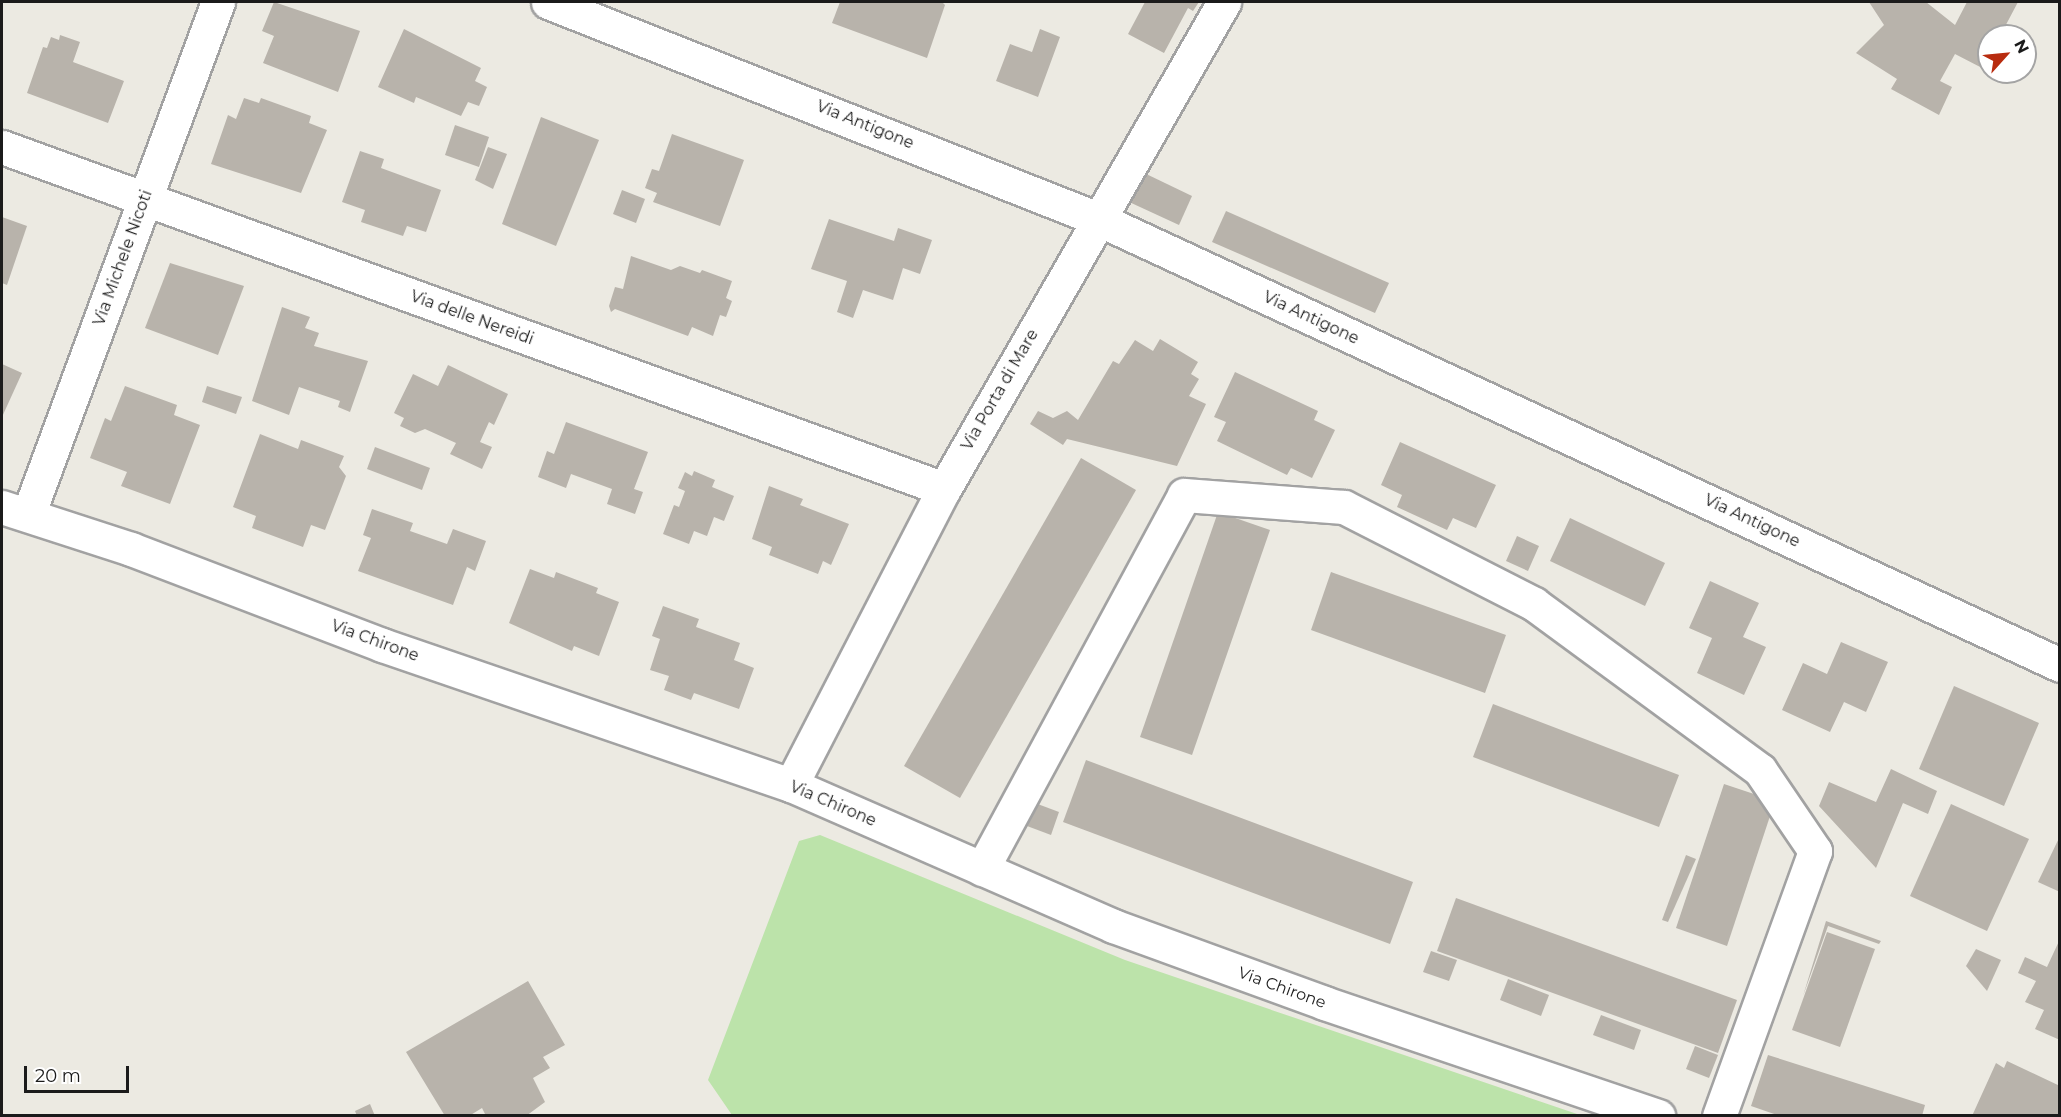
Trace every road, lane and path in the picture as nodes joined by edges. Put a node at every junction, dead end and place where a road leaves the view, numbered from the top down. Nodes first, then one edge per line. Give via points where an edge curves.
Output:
1 (218, 2) edge
2 (549, 2) edge
3 (1224, 2) edge
4 (2, 147) edge
5 (145, 200) junction
6 (1098, 219) junction
7 (944, 489) junction
8 (15, 511) edge
9 (2060, 665) edge
10 (791, 785) junction
11 (982, 868) junction
12 (1658, 1116) edge
13 (1719, 1116) edge

1 - 5 street, Via Michele Nicoti
2 - 6 street, Via Antigone
3 - 6 street, Via Porta di Mare
4 - 5 street, Via delle Nereidi
5 - 7 street, Via delle Nereidi
5 - 8 street, Via Michele Nicoti
6 - 7 street, Via Porta di Mare
6 - 9 street, Via Antigone
7 - 10 street, Via Porta di Mare
8 - 10 street, Via Chirone via 131,549 393,649
10 - 11 street, Via Chirone
11 - 12 street, Via Chirone via 1113,926 1324,1003
11 - 13 street via 1184,495 1344,507 1534,604 1760,770 1815,851

